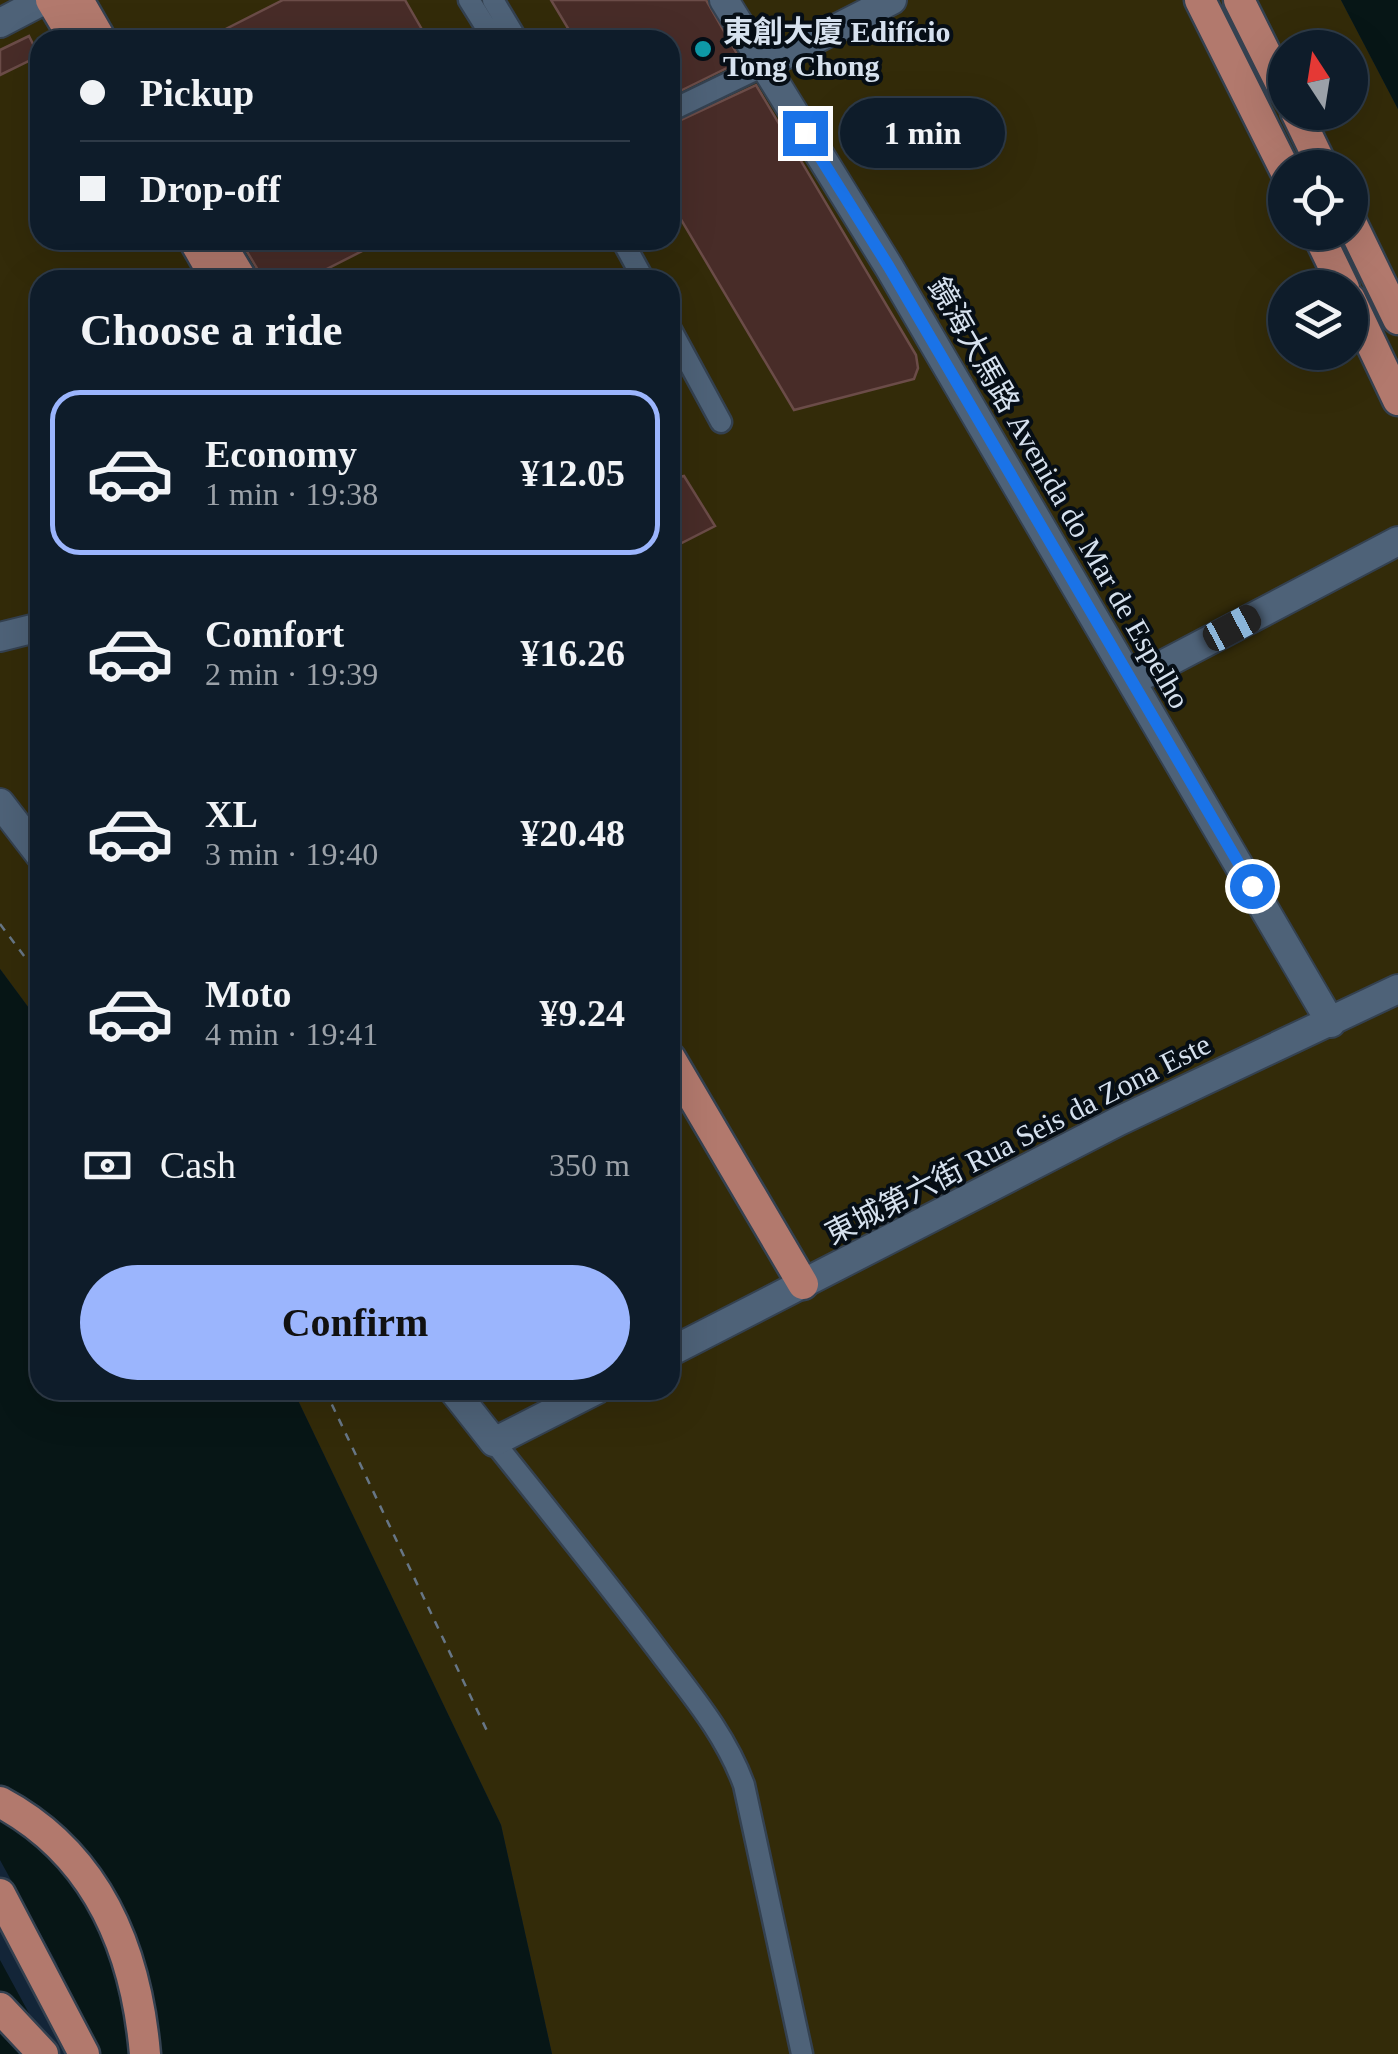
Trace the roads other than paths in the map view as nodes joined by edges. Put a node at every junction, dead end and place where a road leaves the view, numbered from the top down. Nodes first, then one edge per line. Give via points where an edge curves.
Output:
1 (48, 0) edge
2 (78, 0) edge
3 (469, 0) edge
4 (492, 0) edge
5 (724, 0) edge
6 (892, 0) edge
7 (1200, 0) edge
8 (1239, 0) edge
9 (0, 22) edge
10 (68, 30) edge
11 (96, 30) edge
12 (488, 30) edge
13 (510, 30) edge
14 (1268, 58) edge
15 (763, 66) junction
16 (680, 106) edge
17 (1275, 150) edge
18 (1366, 252) joint
19 (1398, 270) edge
20 (1398, 319) edge
21 (1368, 336) edge
22 (680, 346) edge
23 (1398, 400) edge
24 (721, 422) dead end
25 (1398, 541) edge
26 (30, 630) edge
27 (0, 637) edge
28 (1132, 681) junction
29 (0, 803) edge
30 (30, 842) edge
31 (1398, 989) edge
32 (1331, 1022) junction
33 (680, 1075) edge
34 (803, 1284) junction
35 (680, 1347) edge
36 (462, 1400) edge
37 (576, 1400) edge
38 (494, 1442) junction
39 (0, 1802) edge
40 (0, 1894) edge
41 (0, 1936) edge
42 (0, 2008) edge
43 (43, 2054) edge
44 (62, 2054) edge
45 (84, 2054) edge
46 (145, 2054) edge
47 (802, 2054) edge

1 - 9 street
1 - 10 main road
2 - 11 main road
3 - 12 street
4 - 13 street
5 - 15 street, 鏡海大馬路 Avenida do Mar de Espelho
6 - 15 street
7 - 17 main road
8 - 14 main road
15 - 16 street
15 - 28 street, 鏡海大馬路 Avenida do Mar de Espelho
18 - 19 main road
18 - 20 main road
21 - 23 main road
22 - 24 street
25 - 28 street
26 - 27 street
28 - 32 street, 鏡海大馬路 Avenida do Mar de Espelho
29 - 30 street
31 - 32 street, 東城第六街 Rua Seis da Zona Este
32 - 34 street, 東城第六街 Rua Seis da Zona Este via 1119,1121
33 - 34 main road
34 - 35 street, 東城第六街 Rua Seis da Zona Este
36 - 38 street
37 - 38 street
38 - 47 street via 734,1759
39 - 46 main road via 58,1843 104,1902 131,1970
40 - 45 main road
41 - 44 main road
42 - 43 main road

